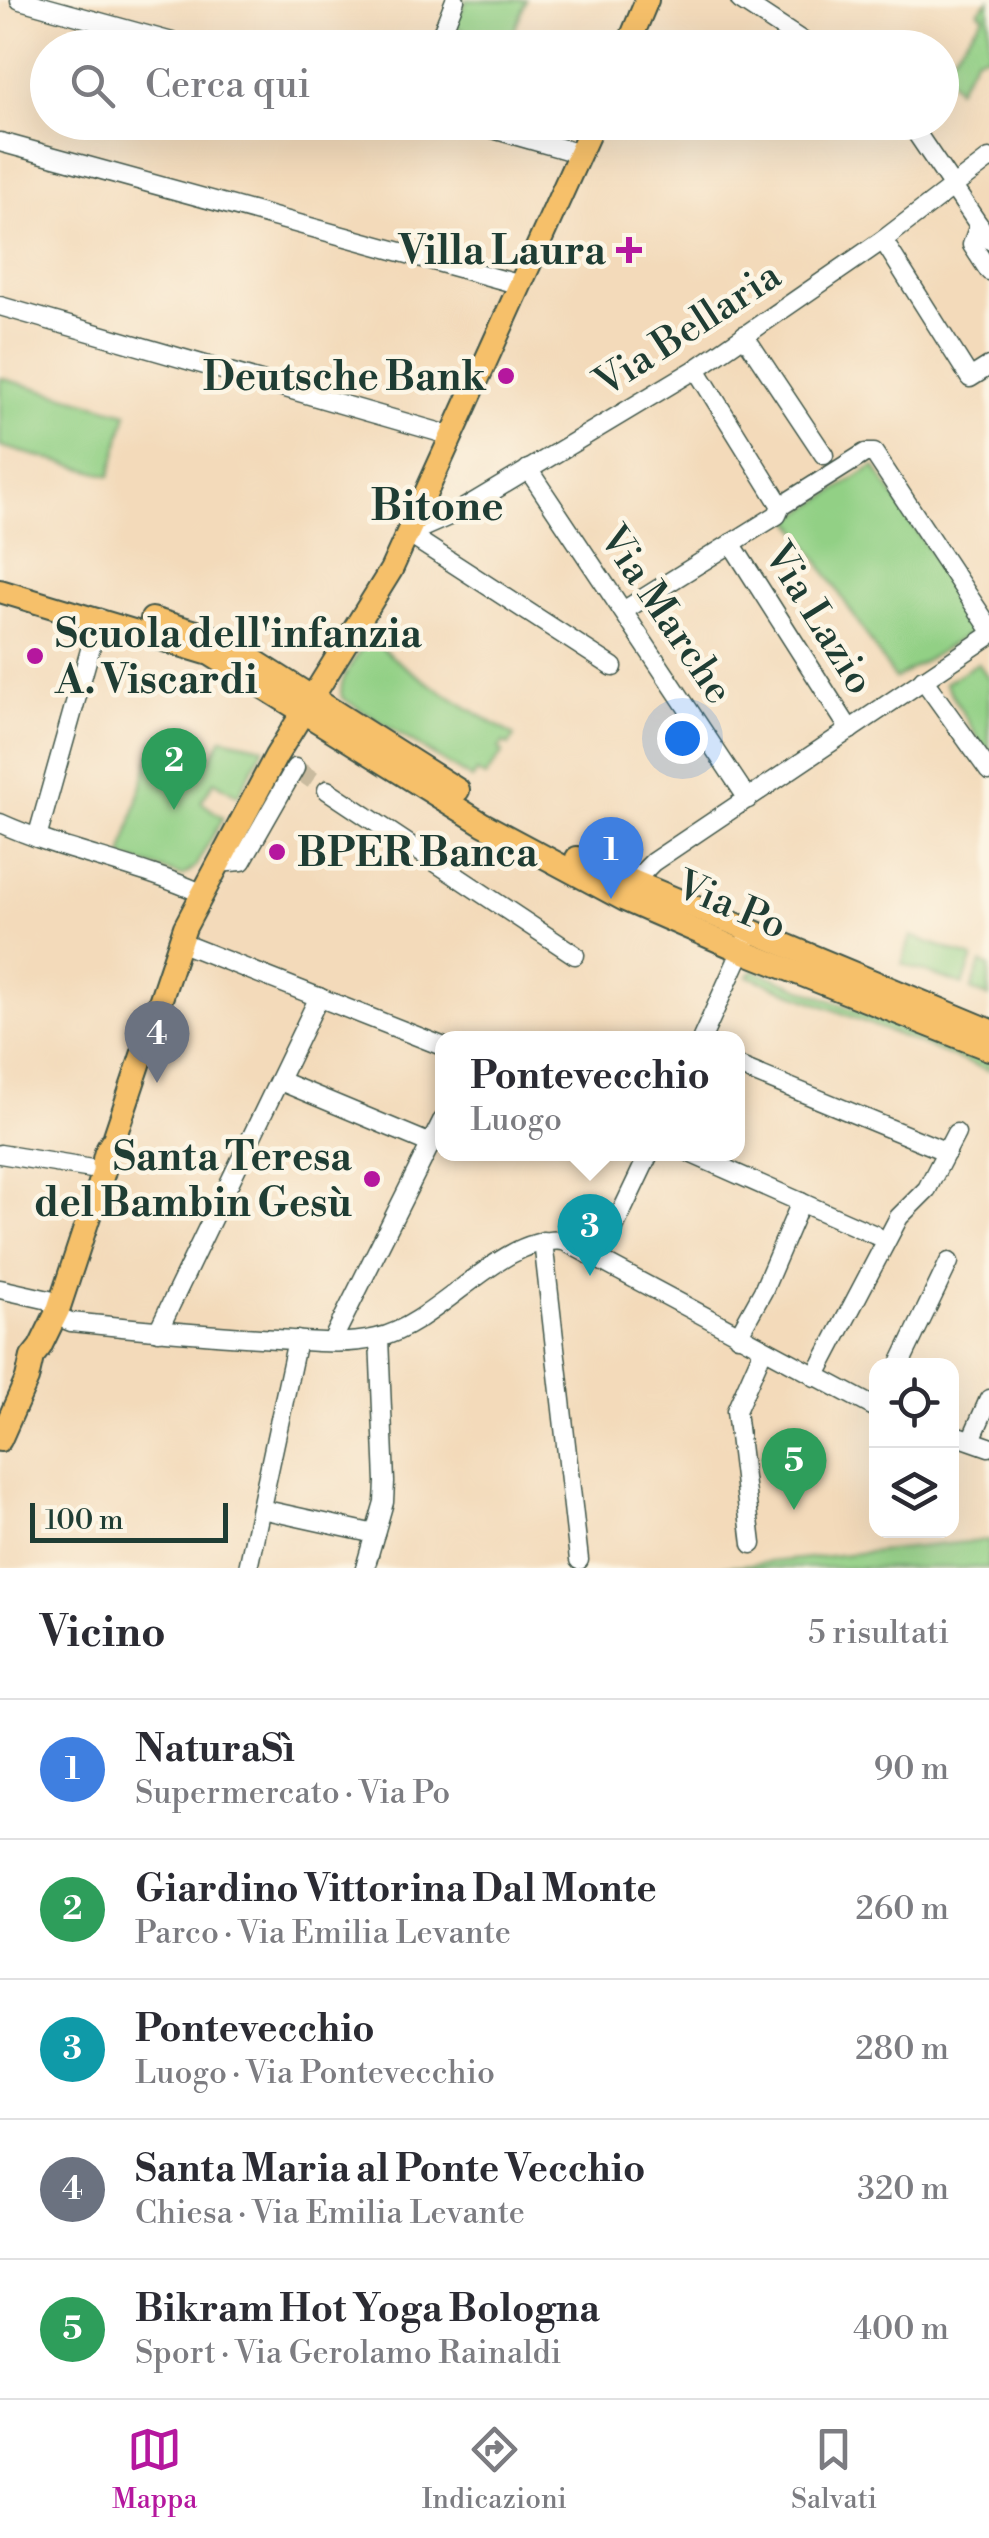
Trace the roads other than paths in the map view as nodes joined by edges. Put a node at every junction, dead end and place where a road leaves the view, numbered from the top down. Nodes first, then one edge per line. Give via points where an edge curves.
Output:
1 (20, 0) edge
2 (455, 0) edge
3 (648, 0) edge
4 (740, 0) edge
5 (129, 30) edge
6 (443, 30) edge
7 (635, 30) edge
8 (786, 30) edge
9 (532, 140) edge
10 (587, 140) edge
11 (921, 140) edge
12 (0, 142) edge
13 (581, 154) junction
14 (989, 159) edge
15 (952, 185) junction
16 (984, 232) edge
17 (883, 240) junction
18 (989, 271) edge
19 (521, 286) junction
20 (0, 306) edge
21 (744, 335) junction
22 (989, 366) edge
23 (696, 369) junction
24 (452, 436) junction
25 (824, 455) dead end
26 (528, 468) junction
27 (780, 506) junction
28 (408, 534) junction
29 (732, 544) junction
30 (0, 576) edge
31 (0, 591) edge
32 (623, 611) junction
33 (99, 618) junction
34 (989, 627) edge
35 (989, 636) edge
36 (614, 667) dead end
37 (923, 679) junction
38 (308, 704) junction
39 (850, 730) junction
40 (989, 772) edge
41 (328, 790) tunnel mouth
42 (748, 799) junction
43 (0, 822) edge
44 (37, 838) junction
45 (628, 892) junction
46 (201, 894) junction
47 (179, 942) junction
48 (746, 942) junction
49 (575, 955) dead end
50 (319, 998) junction
51 (989, 1030) edge
52 (705, 1031) edge
53 (435, 1043) edge
54 (989, 1049) edge
55 (745, 1069) edge
56 (280, 1081) junction
57 (956, 1133) dead end
58 (435, 1135) edge
59 (431, 1144) junction
60 (947, 1152) junction
61 (0, 1154) edge
62 (646, 1161) edge
63 (708, 1161) edge
64 (104, 1171) junction
65 (801, 1202) junction
66 (875, 1235) dead end
67 (543, 1241) junction
68 (598, 1258) junction
69 (949, 1262) dead end
70 (0, 1289) edge
71 (58, 1310) junction
72 (158, 1331) junction
73 (738, 1336) junction
74 (379, 1338) junction
75 (297, 1340) junction
76 (332, 1341) junction
77 (763, 1350) junction
78 (903, 1358) edge
79 (816, 1378) junction
80 (989, 1399) edge
81 (8, 1403) edge
82 (869, 1404) edge
83 (0, 1440) edge
84 (980, 1444) edge
85 (260, 1509) junction
86 (375, 1534) junction
87 (752, 1544) dead end
88 (579, 1560) dead end
89 (248, 1568) edge
90 (365, 1568) edge

1 - 5 street
2 - 6 street
3 - 7 main road
4 - 8 street
9 - 13 street
10 - 13 main road
11 - 15 street
12 - 19 street
13 - 19 main road
14 - 15 street, Via Bellaria
15 - 16 street
15 - 17 street, Via Bellaria
16 - 18 street via 972,245
17 - 21 street, Via Bellaria
17 - 22 street via 970,378
19 - 24 main road
20 - 24 street
21 - 23 street, Via Bellaria
21 - 25 street
23 - 26 street, Via Bellaria
23 - 27 street
24 - 28 main road
26 - 28 street, Via Bellaria
26 - 32 street, Via Marche
27 - 29 street via 777,515
27 - 34 street via 874,453
28 - 36 street
28 - 38 main road
29 - 32 street
29 - 39 street, Via Lazio
30 - 38 main road via 220,639
31 - 33 main road
32 - 42 street, Via Marche
33 - 38 main road via 193,647
33 - 44 street
35 - 37 street
37 - 39 street
37 - 40 street
38 - 45 main road, Via Po via 483,824
38 - 46 main road via 290,765
39 - 42 street
41 - 49 street
42 - 45 street via 653,862
43 - 44 street
44 - 46 street
45 - 48 main road, Via Po
46 - 47 main road
47 - 50 street
47 - 64 main road via 114,1140 113,1165
48 - 51 main road, Via Po
48 - 52 street
48 - 54 main road, Via Po
50 - 53 street
50 - 56 street
55 - 60 street
56 - 59 street
56 - 72 street
57 - 60 street
58 - 59 street
59 - 76 street
60 - 79 street via 927,1189 899,1218
61 - 64 street
62 - 68 street
63 - 65 street
64 - 71 main road
65 - 66 street
65 - 73 street
67 - 68 street via 564,1241
67 - 74 street via 520,1248 413,1324
67 - 88 street
68 - 73 street
69 - 78 street
70 - 71 street via 44,1298
71 - 72 street via 70,1322
71 - 81 main road via 37,1366
72 - 75 street
73 - 77 street
74 - 76 street
74 - 86 street via 386,1482
75 - 76 street
75 - 85 street
77 - 79 street
77 - 87 street via 736,1410
79 - 82 street
80 - 84 street
81 - 83 main road
85 - 86 street
85 - 89 street
86 - 90 street

